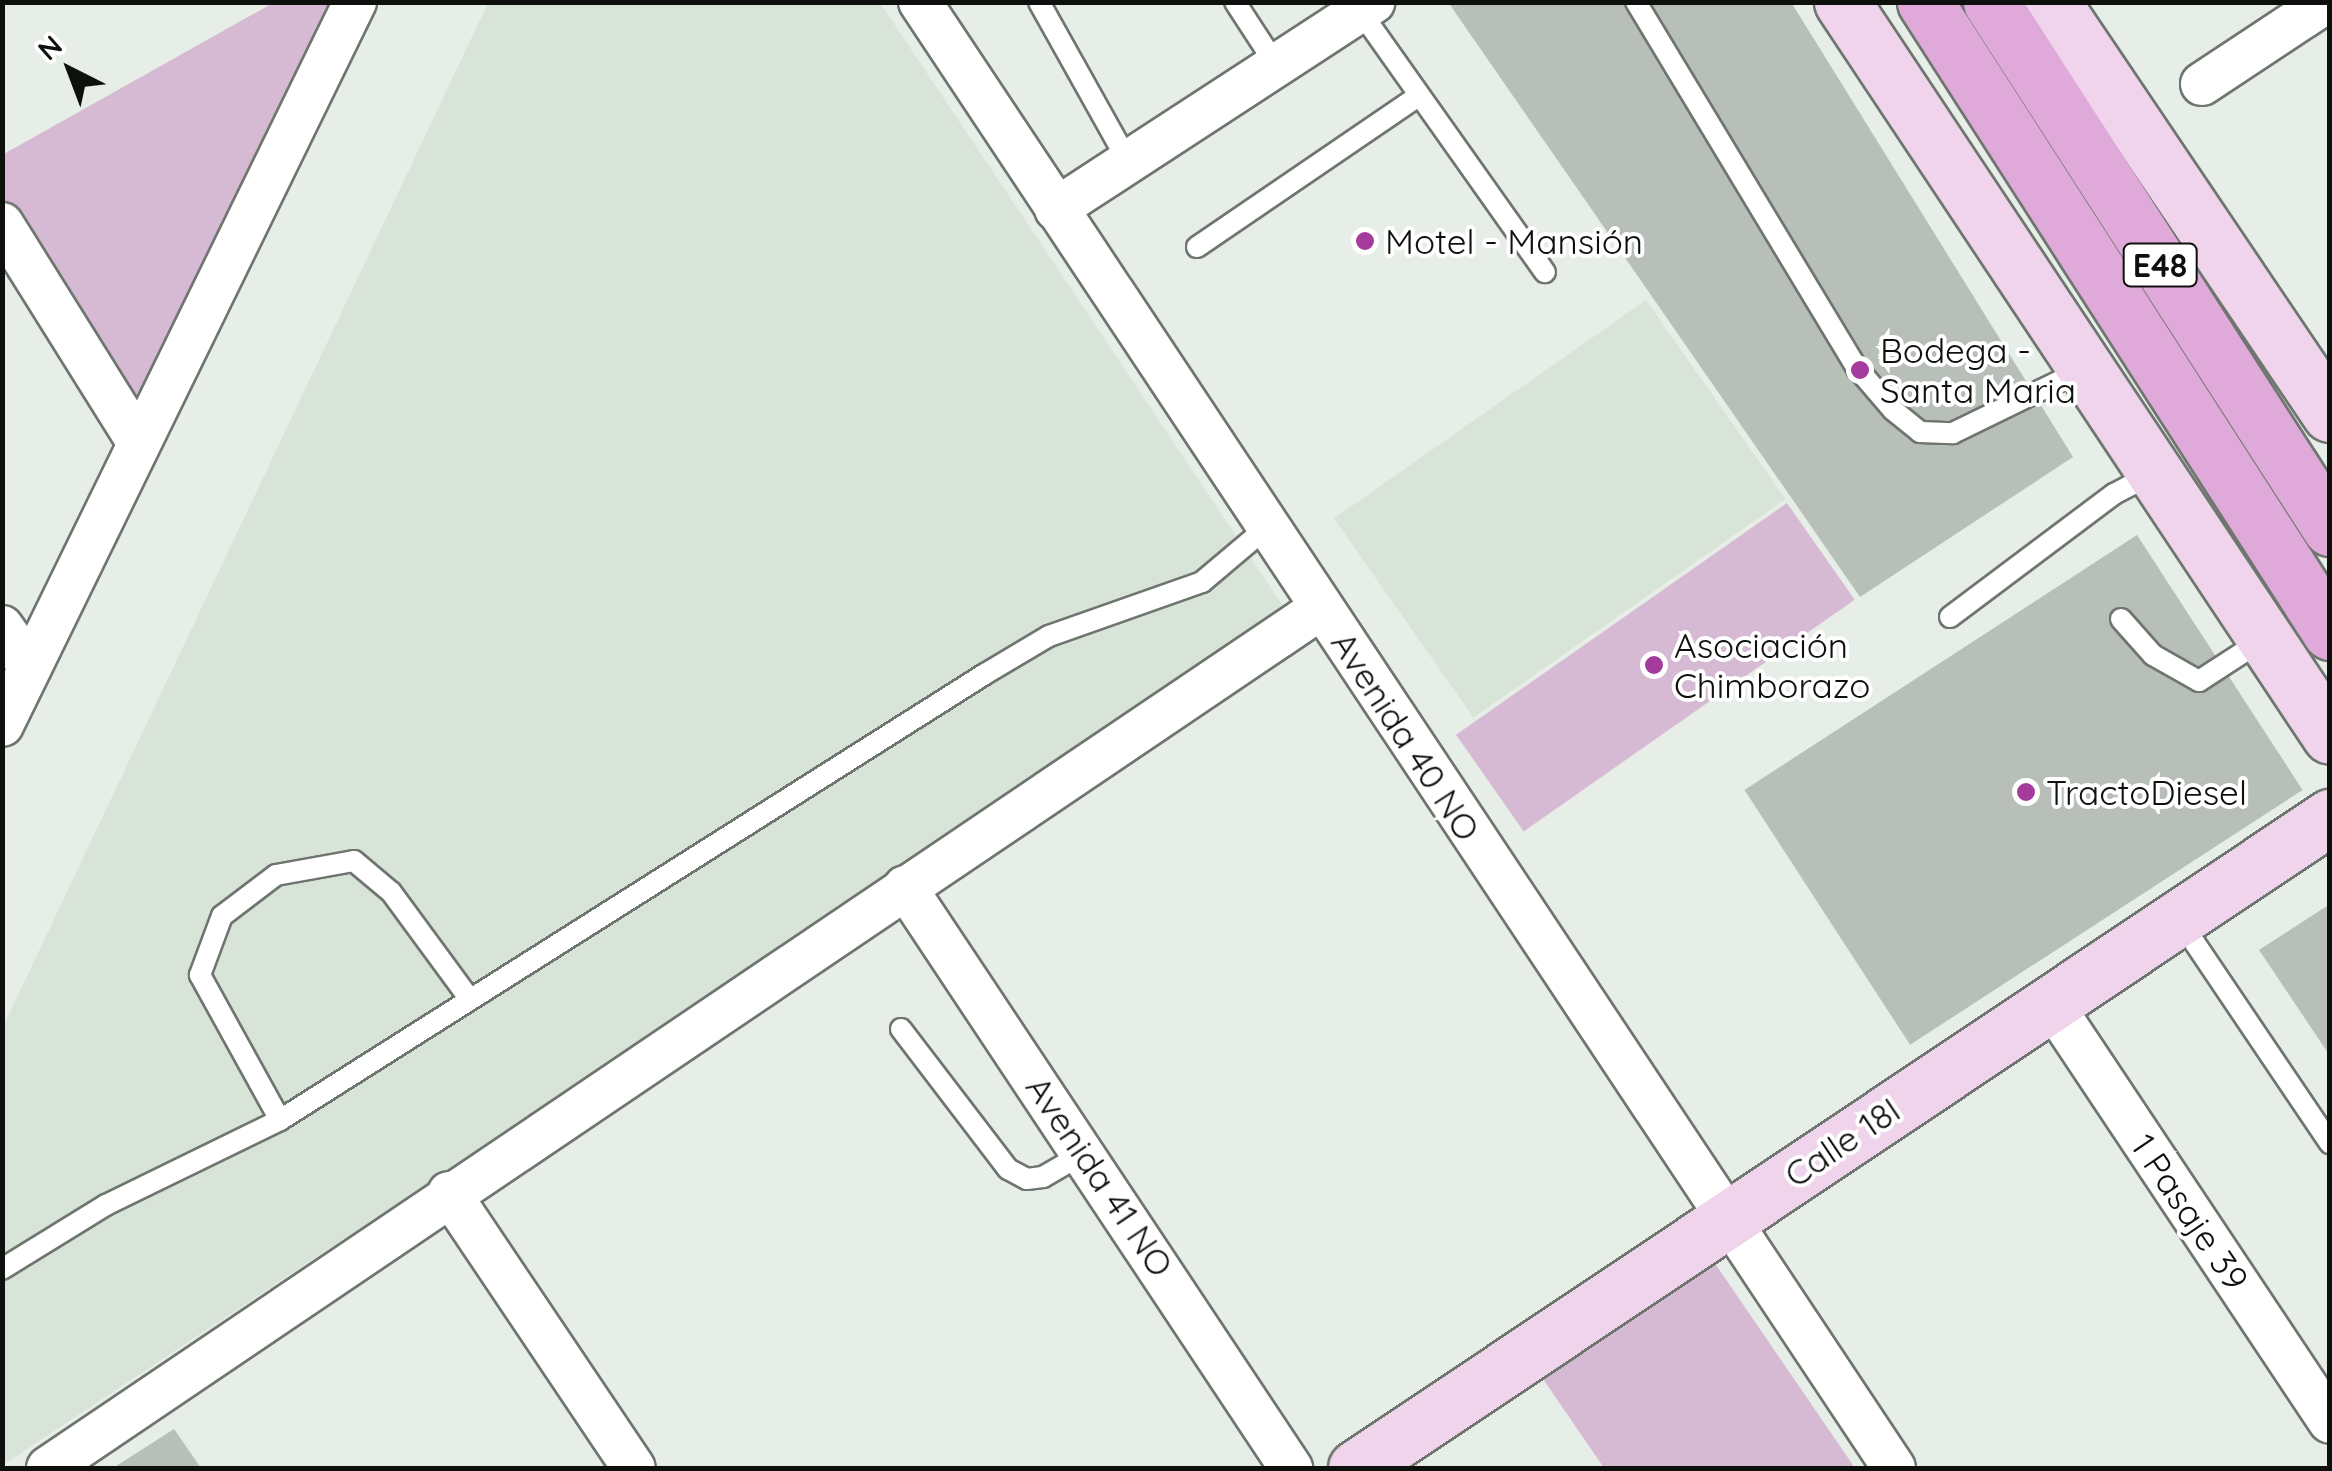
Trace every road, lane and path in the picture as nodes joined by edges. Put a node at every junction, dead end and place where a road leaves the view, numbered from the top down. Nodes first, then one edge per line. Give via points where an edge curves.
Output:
1 (356, 2) edge
2 (920, 2) edge
3 (1039, 2) edge
4 (1235, 2) edge
5 (1636, 2) edge
6 (1842, 2) edge
7 (1925, 2) edge
8 (1991, 2) edge
9 (2052, 2) edge
10 (2326, 2) edge
11 (1367, 6) edge
12 (1276, 65) junction
13 (2202, 84) dead end
14 (1418, 96) junction
15 (1128, 161) junction
16 (1056, 209) junction
17 (2, 224) edge
18 (1197, 247) dead end
19 (1545, 272) dead end
20 (2082, 370) junction
21 (2330, 414) edge
22 (137, 440) junction
23 (2156, 472) junction
24 (1266, 528) junction
25 (2330, 528) edge
26 (1322, 608) junction
27 (2320, 617) edge
28 (1950, 618) dead end
29 (2121, 619) dead end
30 (2, 627) edge
31 (2266, 638) junction
32 (30, 668) junction
33 (2, 724) edge
34 (2330, 736) edge
35 (2330, 817) edge
36 (904, 887) junction
37 (2179, 920) junction
38 (469, 998) junction
39 (2051, 1003) junction
40 (901, 1030) dead end
41 (280, 1120) junction
42 (2330, 1143) edge
43 (1086, 1152) junction
44 (449, 1193) junction
45 (1725, 1221) junction
46 (2, 1270) edge
47 (2330, 1422) edge
48 (48, 1468) edge
49 (634, 1468) edge
50 (1291, 1468) edge
51 (1356, 1468) edge
52 (1894, 1468) edge

1 - 22 street
2 - 16 street, Avenida 40 NO
3 - 15 lane
4 - 12 lane
5 - 20 lane via 1857,368 1893,410 1920,432 1954,433
6 - 20 main road
7 - 27 main road, E48
8 - 25 main road, E48
9 - 21 main road, E48
10 - 13 street
11 - 12 street
11 - 14 lane
12 - 15 street
14 - 18 lane
14 - 19 lane
15 - 16 street
16 - 24 street, Avenida 40 NO
17 - 22 street
20 - 23 main road
22 - 32 street
23 - 28 lane via 2114,494
23 - 31 main road
24 - 26 street, Avenida 40 NO
24 - 38 lane via 1202,582 1049,636
26 - 36 street
26 - 45 street, Avenida 40 NO
29 - 31 lane via 2153,655 2199,681
30 - 32 street
31 - 34 main road
32 - 33 street
35 - 37 main road, Calle 18I
36 - 43 street, Avenida 41 NO
36 - 44 street
37 - 39 main road, Calle 18I
37 - 42 lane
38 - 41 lane
38 - 41 lane via 391,892 354,861 276,875 222,916 200,975
39 - 45 main road, Calle 18I
39 - 47 street, 1 Pasaje 39
40 - 43 lane via 1008,1169 1028,1179 1042,1177
41 - 46 lane via 106,1205
43 - 50 street, Avenida 41 NO
44 - 48 street
44 - 49 street
45 - 51 main road, Calle 18I
45 - 52 street, Avenida 40 NO

